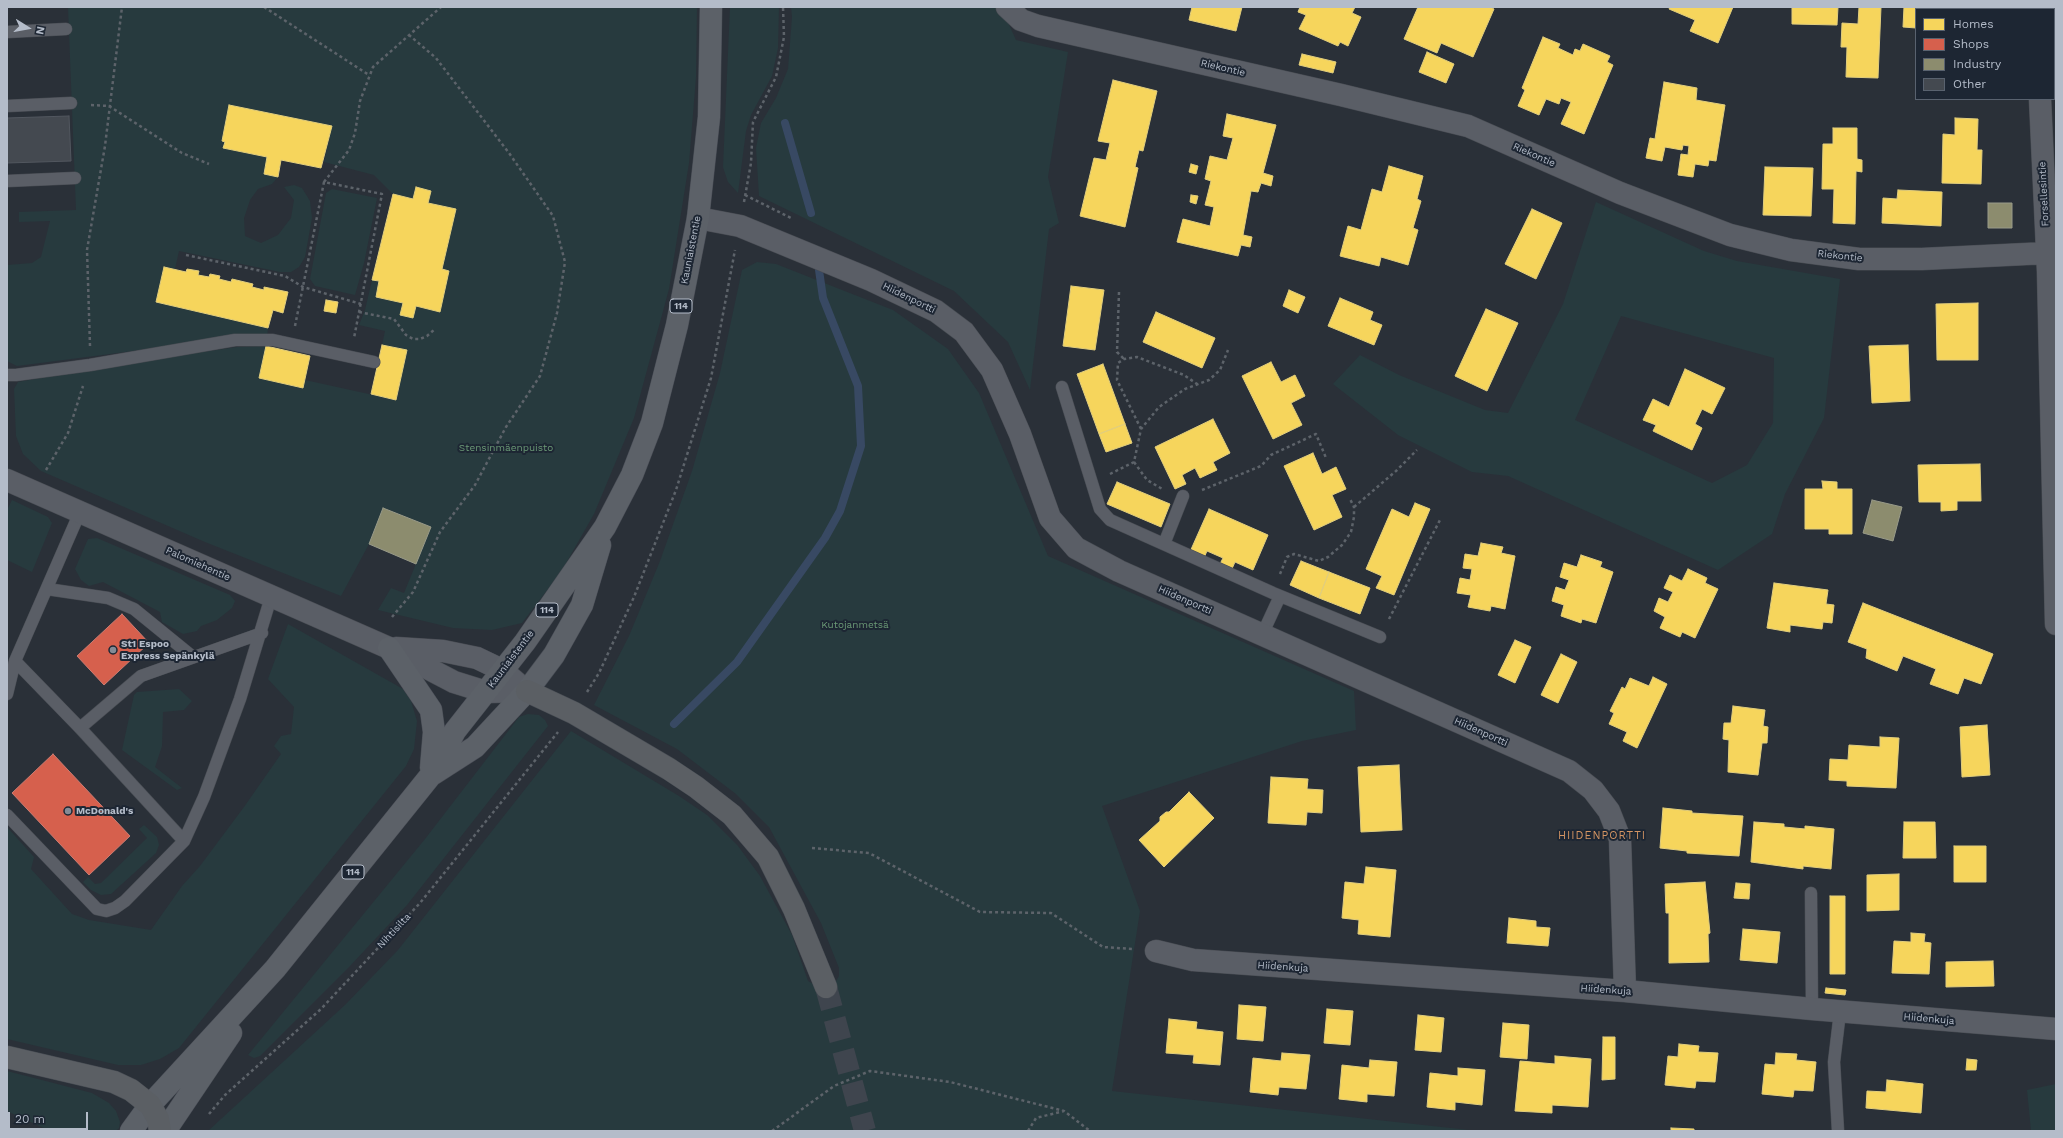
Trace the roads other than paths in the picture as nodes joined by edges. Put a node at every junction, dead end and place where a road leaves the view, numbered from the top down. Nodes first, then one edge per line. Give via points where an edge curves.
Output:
1 (711, 7) edge
2 (1014, 14) edge
3 (66, 29) dead end
4 (7, 32) edge
5 (2040, 100) edge
6 (70, 103) road end
7 (7, 106) edge
8 (75, 178) dead end
9 (7, 181) edge
10 (698, 218) junction
11 (2047, 253) junction
12 (374, 362) dead end
13 (7, 375) edge
14 (1062, 387) dead end
15 (7, 480) edge
16 (1183, 496) road end
17 (80, 512) junction
18 (605, 527) junction
19 (1164, 544) junction
20 (46, 589) junction
21 (1276, 594) junction
22 (271, 597) junction
23 (2056, 624) edge
24 (262, 633) junction
25 (1262, 635) junction
26 (1380, 637) road end
27 (389, 648) junction
28 (193, 657) junction
29 (11, 665) edge
30 (502, 670) junction
31 (527, 691) junction
32 (486, 692) junction
33 (7, 694) edge
34 (80, 728) junction
35 (431, 775) junction
36 (7, 815) edge
37 (184, 841) junction
38 (1811, 893) dead end
39 (1156, 951) road end
40 (274, 970) junction
41 (826, 987) tunnel mouth
42 (1625, 991) junction
43 (1812, 1009) junction
44 (1840, 1012) junction
45 (2056, 1029) edge
46 (7, 1057) edge
47 (150, 1105) junction
48 (131, 1131) edge
49 (160, 1131) edge
50 (165, 1131) edge
51 (1838, 1131) edge

1 - 10 main road, Kauniaistentie / 114 via 709,117
2 - 11 street, Riekontie via 1038,26 1468,126 1620,193 1730,235 1791,250 1859,259 1922,259
3 - 4 lane
5 - 11 street, Forsellesintie
6 - 7 lane
8 - 9 lane
10 - 18 main road, Kauniaistentie / 114 via 677,325 652,423 632,475
10 - 25 street, Hiidenportti via 740,226 871,280 936,311 964,332 992,370 1020,434 1050,518 1076,548 1119,571
11 - 23 street, Forsellesintie
12 - 13 lane via 273,340 235,340 90,365
14 - 19 lane via 1100,509 1110,520
15 - 17 street, Palomiehentie
16 - 19 lane
17 - 20 lane
17 - 22 street, Palomiehentie
18 - 30 main road, Kauniaistentie / 114 via 525,642
18 - 31 main road, Kauniaistentie / 114 via 582,605 554,654
19 - 21 lane
20 - 28 lane via 108,598 134,609
20 - 29 lane
21 - 25 lane
21 - 26 lane
22 - 24 lane
22 - 27 street, Palomiehentie
24 - 28 lane
24 - 37 lane via 204,797
25 - 42 street, Hiidenportti via 1569,771 1593,790 1609,811 1620,840
27 - 30 street, Palomiehentie via 443,651 477,658
27 - 32 street, Palomiehentie via 454,682
27 - 35 main road via 431,710 434,732
28 - 34 lane via 142,676
29 - 33 lane
29 - 34 lane
30 - 31 street, Palomiehentie
30 - 32 main road, Kauniaistentie / 114
31 - 32 street, Palomiehentie
31 - 35 main road, 114 via 475,747
31 - 41 highway via 574,713 669,769 732,815 768,857 794,909
32 - 35 main road, 114 via 455,731
34 - 37 lane
35 - 40 main road, 114
36 - 37 lane via 97,909 106,911 124,901
38 - 43 lane
39 - 42 street, Hiidenkuja via 1193,960
40 - 47 main road, 114
40 - 50 main road, 114
42 - 43 street, Hiidenkuja
43 - 44 street, Hiidenkuja
44 - 45 street, Hiidenkuja
44 - 51 lane via 1834,1062
46 - 47 highway via 114,1082 131,1090
47 - 48 main road, 114
47 - 49 highway via 158,1119

